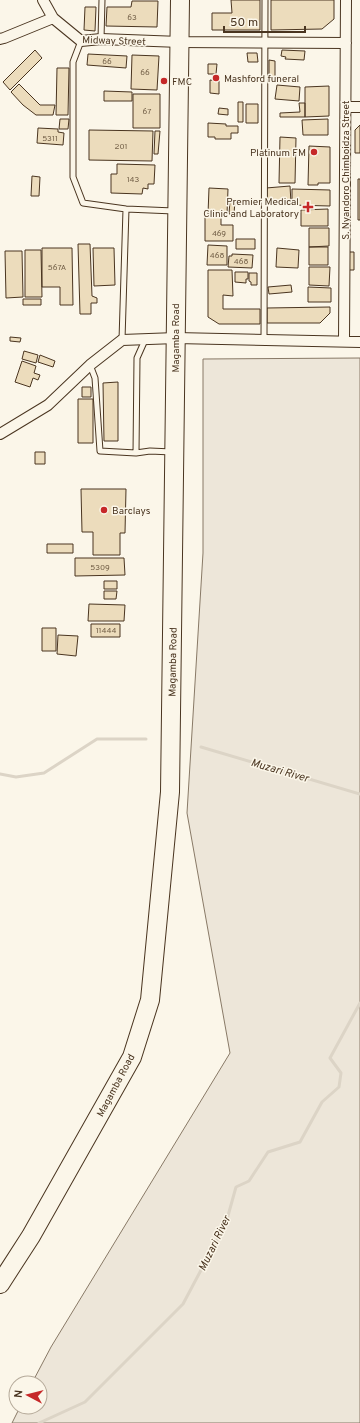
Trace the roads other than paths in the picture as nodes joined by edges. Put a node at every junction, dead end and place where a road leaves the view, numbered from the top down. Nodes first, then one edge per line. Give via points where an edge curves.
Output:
1 (43, 0) edge
2 (102, 0) edge
3 (180, 0) edge
4 (265, 0) edge
5 (346, 0) edge
6 (53, 18) junction
7 (0, 38) edge
8 (101, 39) junction
9 (80, 41) junction
10 (180, 42) junction
11 (265, 42) junction
12 (346, 43) junction
13 (346, 107) junction
14 (360, 107) edge
15 (126, 209) junction
16 (176, 211) junction
17 (176, 338) junction
18 (122, 340) junction
19 (145, 340) junction
20 (264, 340) junction
21 (344, 341) junction
22 (360, 342) edge
23 (90, 365) junction
24 (0, 434) edge
25 (175, 452) junction
26 (136, 453) junction
27 (0, 1284) edge

1 - 6 street, Midway Street
2 - 8 lane
3 - 10 highway, Magamba Road
4 - 11 lane
5 - 12 street, S. Nyandoro Chimboidza Street
6 - 7 street
6 - 9 street, Midway Street
8 - 9 street, Midway Street
8 - 10 street, Midway Street
9 - 15 lane via 73,62 73,177 83,203
10 - 11 street, Midway Street
10 - 16 highway, Magamba Road
11 - 12 street, Midway Street
11 - 20 lane
12 - 13 street, S. Nyandoro Chimboidza Street
13 - 14 street
13 - 21 street, S. Nyandoro Chimboidza Street
15 - 16 lane
15 - 18 lane
16 - 17 highway, Magamba Road
17 - 19 street
17 - 20 street
17 - 25 highway, Magamba Road
18 - 19 street
18 - 23 street
19 - 26 lane via 137,358
20 - 21 street
21 - 22 street
23 - 24 street via 48,405
23 - 26 lane via 95,378 100,451
25 - 26 lane
25 - 27 highway, Magamba Road via 170,792 150,1000 132,1056 31,1236

